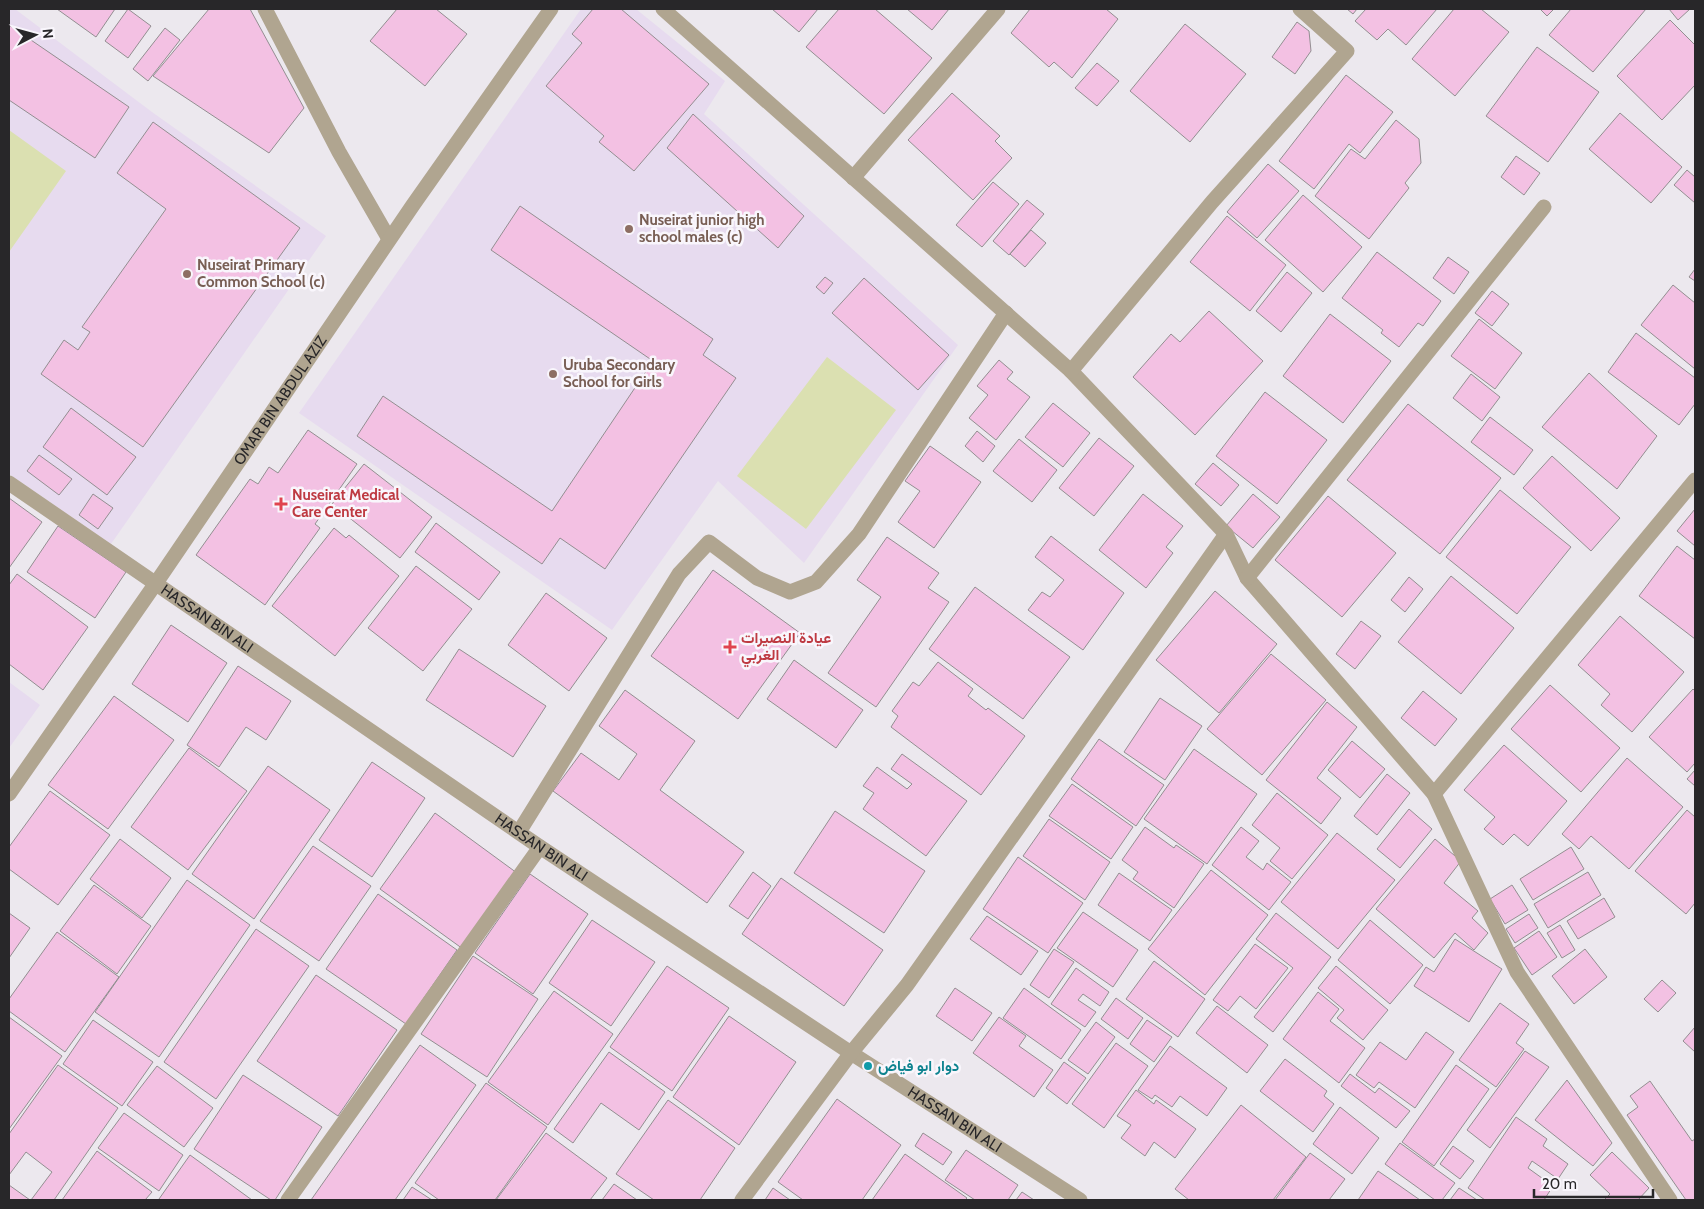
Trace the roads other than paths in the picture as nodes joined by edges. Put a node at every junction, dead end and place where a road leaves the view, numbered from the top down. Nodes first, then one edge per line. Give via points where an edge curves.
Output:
1 (265, 9) edge
2 (551, 9) edge
3 (998, 9) edge
4 (1300, 9) edge
5 (667, 10) edge
6 (853, 178) junction
7 (1544, 207) dead end
8 (389, 239) junction
9 (1006, 313) junction
10 (1071, 371) junction
11 (1695, 480) edge
12 (9, 483) edge
13 (1226, 534) junction
14 (1247, 578) junction
15 (156, 583) junction
16 (9, 794) edge
17 (1434, 794) junction
18 (519, 832) junction
19 (540, 847) junction
20 (851, 1053) junction
21 (288, 1200) edge
22 (742, 1200) edge
23 (1080, 1200) edge
24 (1670, 1200) edge

1 - 8 street via 339,152
2 - 8 street, OMAR BIN ABDUL AZIZ
3 - 6 street
4 - 10 street via 1347,50 1212,202
5 - 6 street
6 - 9 street
7 - 14 street
8 - 15 street, OMAR BIN ABDUL AZIZ
9 - 10 street
9 - 18 street via 859,534 816,582 790,592 757,578 709,542 679,574
10 - 13 street
11 - 17 street
12 - 15 street, HASSAN BIN ALI
13 - 14 street
13 - 20 street via 907,985
14 - 17 street
15 - 16 street, OMAR BIN ABDUL AZIZ
15 - 18 street, HASSAN BIN ALI
17 - 24 street via 1517,972
18 - 19 street, HASSAN BIN ALI
19 - 20 street, HASSAN BIN ALI
19 - 21 street
20 - 22 street
20 - 23 street, HASSAN BIN ALI

